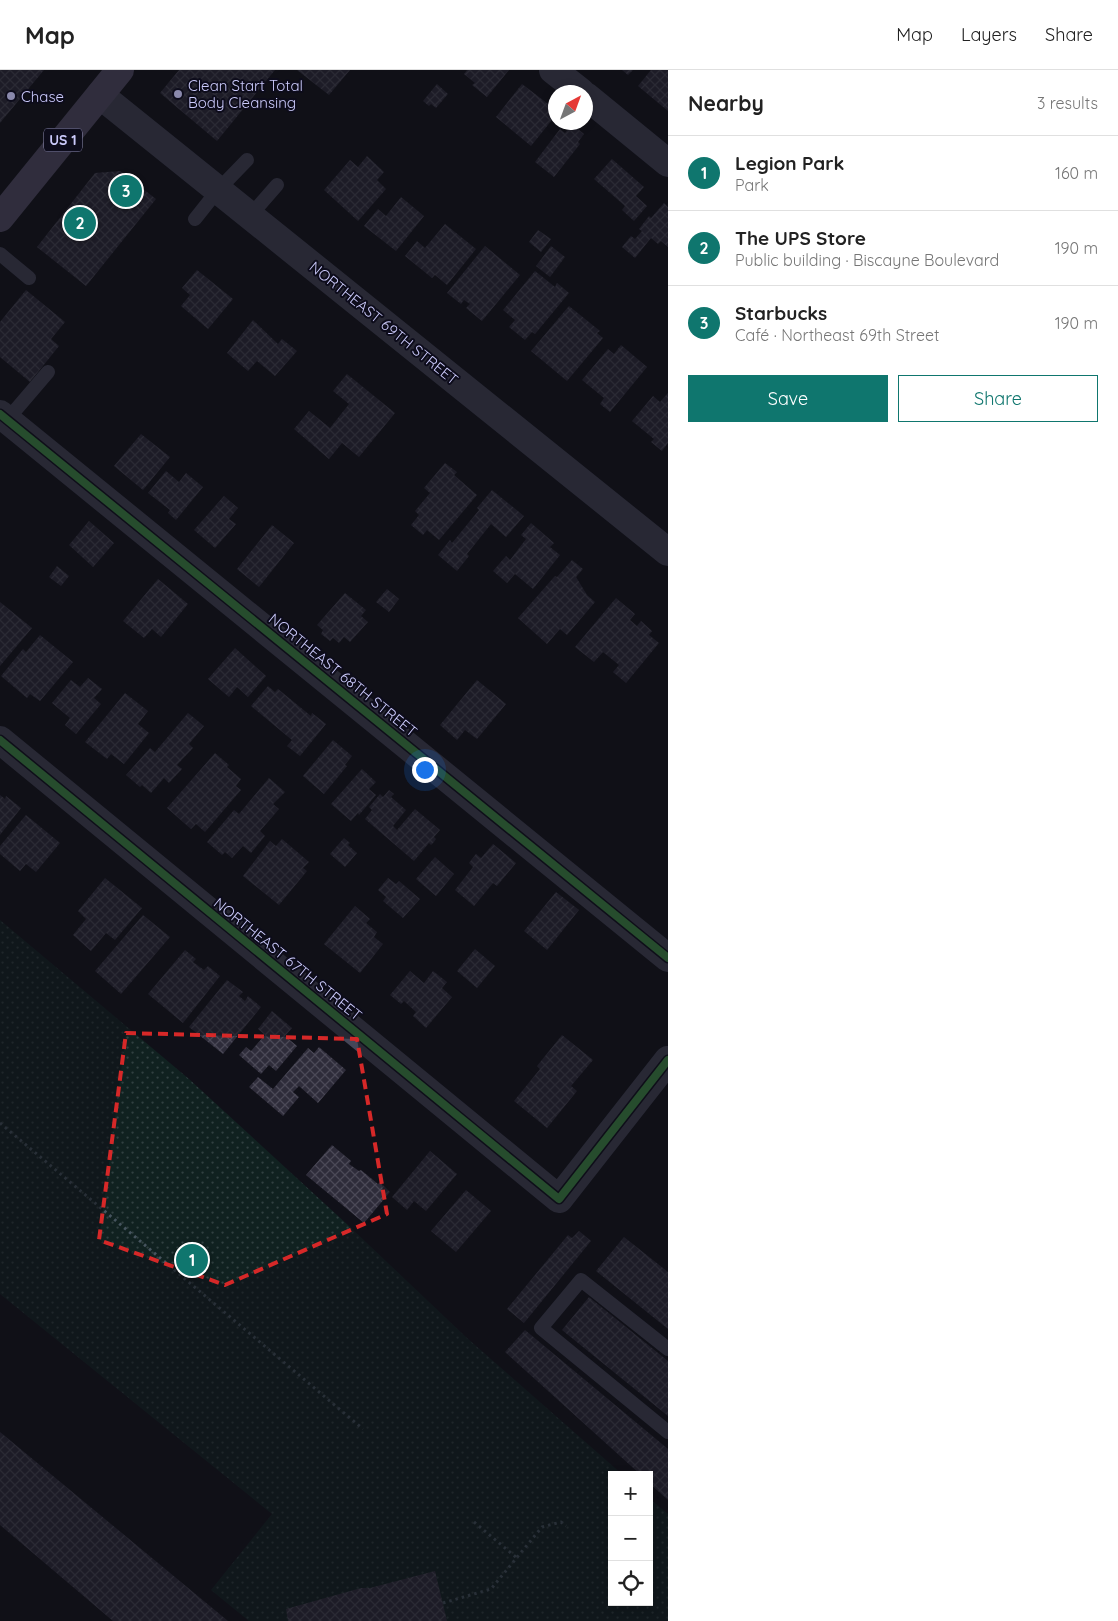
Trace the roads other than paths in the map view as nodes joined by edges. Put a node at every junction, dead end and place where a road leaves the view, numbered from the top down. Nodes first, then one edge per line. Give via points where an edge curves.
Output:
1 (120, 70) edge
2 (553, 70) edge
3 (572, 85) edge
4 (100, 95) junction
5 (593, 102) edge
6 (247, 160) dead end
7 (668, 163) edge
8 (277, 185) dead end
9 (218, 190) junction
10 (250, 216) junction
11 (0, 218) edge
12 (195, 219) dead end
13 (0, 254) edge
14 (29, 278) dead end
15 (48, 372) dead end
16 (4, 417) edge
17 (668, 552) edge
18 (0, 740) edge
19 (668, 958) edge
20 (668, 1060) edge
21 (668, 1349) edge
22 (668, 1432) edge

1 - 4 main road, US 1
2 - 3 street
4 - 9 street, NORTHEAST 69TH STREET
4 - 11 main road, US 1
5 - 7 street
6 - 9 lane
8 - 10 lane
9 - 10 street, NORTHEAST 69TH STREET
9 - 12 lane
10 - 17 street, NORTHEAST 69TH STREET
13 - 14 lane
15 - 16 lane
16 - 19 street, NORTHEAST 68TH STREET
18 - 20 street, NORTHEAST 67TH STREET via 560,1199
21 - 22 lane via 581,1280 541,1328

